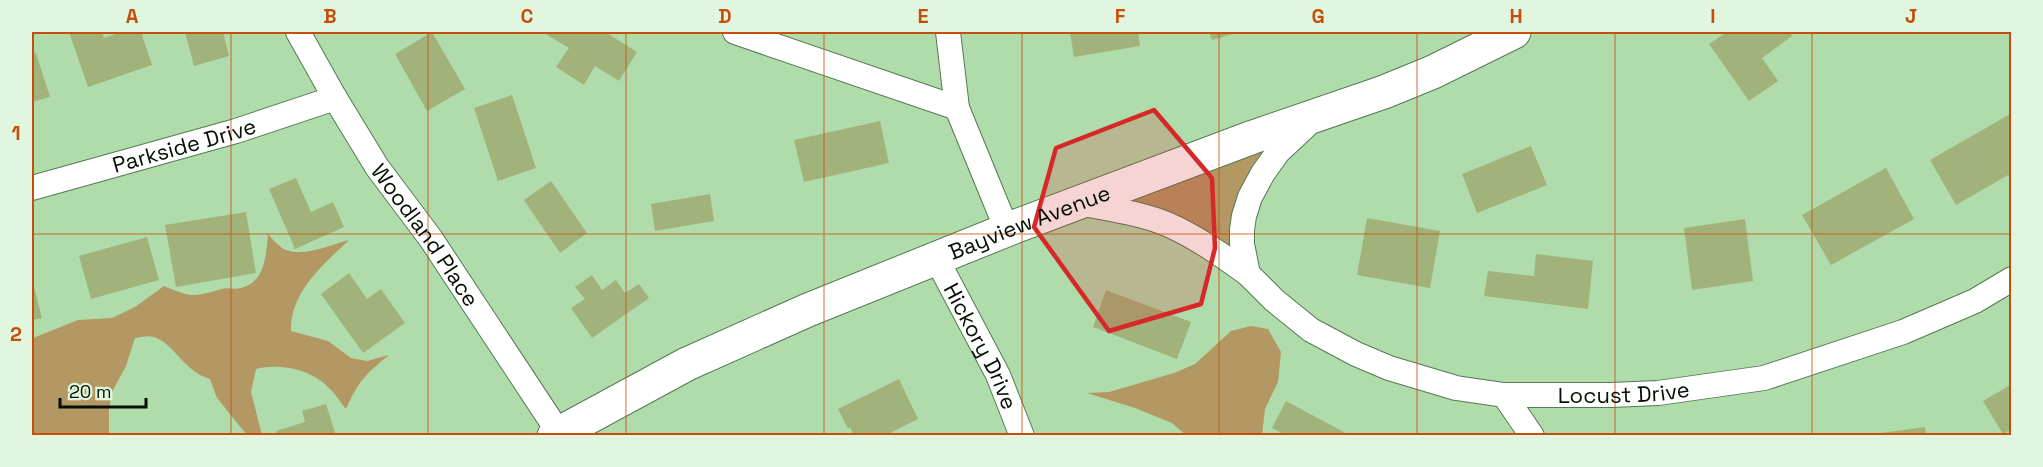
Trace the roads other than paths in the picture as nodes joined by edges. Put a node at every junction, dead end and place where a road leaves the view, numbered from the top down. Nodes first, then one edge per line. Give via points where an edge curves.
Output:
1 (298, 32) edge
2 (735, 32) edge
3 (948, 32) edge
4 (1514, 32) edge
5 (335, 98) junction
6 (957, 108) junction
7 (1317, 116) junction
8 (32, 188) edge
9 (1078, 202) junction
10 (1007, 230) junction
11 (936, 258) junction
12 (1248, 274) junction
13 (2012, 279) edge
14 (1504, 395) junction
15 (556, 434) edge
16 (1022, 435) edge
17 (1532, 435) edge

1 - 5 street, Woodland Place
2 - 6 street
3 - 6 street
4 - 7 main road, Bayview Avenue via 1433,72
5 - 8 street, Parkside Drive via 236,131
5 - 15 street, Woodland Place via 376,167 431,239
6 - 10 street
7 - 9 main road, Bayview Avenue
7 - 12 street via 1278,152 1250,197 1242,230
9 - 10 main road, Bayview Avenue
9 - 12 street, Locust Drive via 1167,225 1205,244
10 - 11 main road, Bayview Avenue
11 - 15 main road, Bayview Avenue via 687,364
11 - 16 street, Hickory Drive via 998,375
12 - 14 street, Locust Drive via 1311,330 1356,354 1456,388
13 - 14 street, Locust Drive via 1976,301 1903,332 1764,378 1658,393
14 - 17 street

